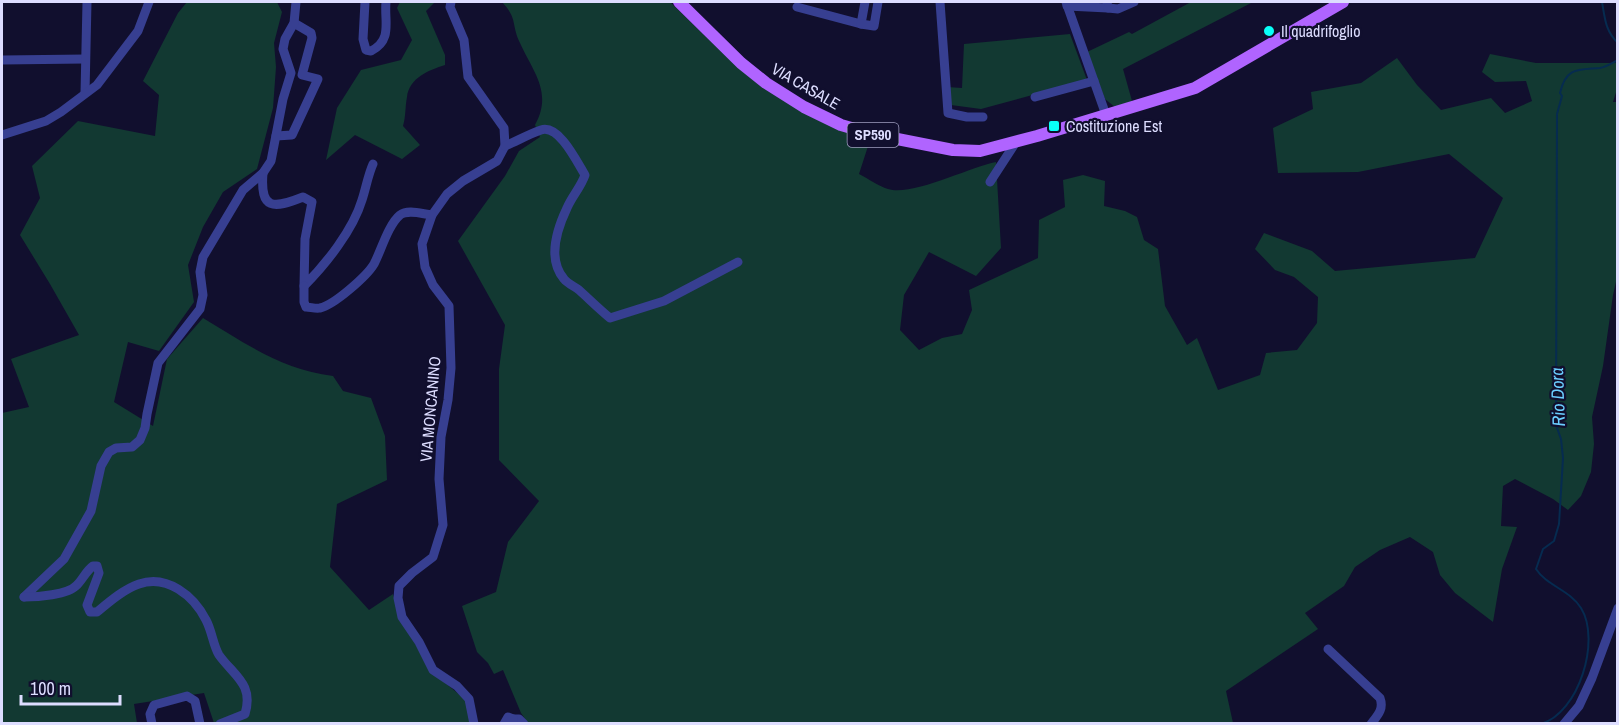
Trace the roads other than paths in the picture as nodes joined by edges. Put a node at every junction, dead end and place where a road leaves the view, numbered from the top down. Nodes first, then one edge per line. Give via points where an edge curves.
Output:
1 (87, 2) edge
2 (149, 2) edge
3 (296, 2) edge
4 (365, 2) edge
5 (386, 2) edge
6 (451, 2) edge
7 (678, 2) edge
8 (865, 2) edge
9 (878, 2) edge
10 (940, 2) edge
11 (1343, 2) edge
12 (1067, 4) edge
13 (1132, 4) edge
14 (1108, 5) edge
15 (797, 7) dead end
16 (294, 23) junction
17 (861, 24) junction
18 (85, 59) junction
19 (2, 60) edge
20 (1094, 81) junction
21 (85, 93) junction
22 (1035, 97) dead end
23 (1106, 115) junction
24 (983, 117) dead end
25 (2, 135) edge
26 (276, 136) junction
27 (1016, 142) junction
28 (505, 146) junction
29 (373, 164) dead end
30 (263, 173) junction
31 (990, 182) dead end
32 (432, 215) junction
33 (738, 262) dead end
34 (304, 286) junction
35 (1617, 608) edge
36 (1328, 649) dead end
37 (510, 722) edge
38 (152, 723) edge
39 (200, 723) edge
40 (220, 723) edge
41 (474, 723) edge
42 (524, 723) edge
43 (1371, 723) edge
44 (1564, 723) edge

1 - 18 street
2 - 21 street via 126,48 97,85
3 - 16 street
4 - 5 street via 363,45 371,51 383,42 387,31
6 - 28 street via 464,40 468,77 504,128
7 - 27 main road, VIA CASALE / SP590 via 766,83 841,125 953,150 980,151
8 - 17 street
9 - 17 street via 874,26
10 - 24 street via 948,113
11 - 23 main road, VIA CASALE / SP590 via 1195,88
12 - 14 street
12 - 20 street
13 - 14 street via 1118,9
15 - 17 street
16 - 26 street via 283,49 291,73
16 - 26 street via 312,38 302,75 318,79 292,135
18 - 19 street
18 - 21 street
20 - 22 street
20 - 23 street
21 - 25 street via 46,121
23 - 27 main road, VIA CASALE / SP590
26 - 30 street via 271,160
27 - 31 street
28 - 32 street, VIA MONCANINO via 497,161 447,194
28 - 33 street via 550,129 585,175 556,235 555,258 558,272 566,282 610,318 664,301
29 - 34 street via 354,217 321,269
30 - 34 street via 263,197 273,205 303,197 312,202 305,239
30 - 40 street via 243,190 203,257 203,303 158,363 140,440 132,447 109,452 91,510 64,559 24,597 68,591 93,566 97,566 99,573 87,605 90,612 97,612 138,584 156,581 176,588 201,611 219,654 248,695 245,714
32 - 34 street via 400,215 373,266 320,309 306,307
32 - 41 street, VIA MONCANINO via 422,244 425,267 449,306 450,327 451,368 439,479 443,525 433,557 399,586 398,598 402,617 433,670 469,699
35 - 44 street via 1592,678 1579,706
36 - 43 street via 1380,698 1380,713
37 - 42 street via 519,719
38 - 39 street via 154,705 187,696 195,701

